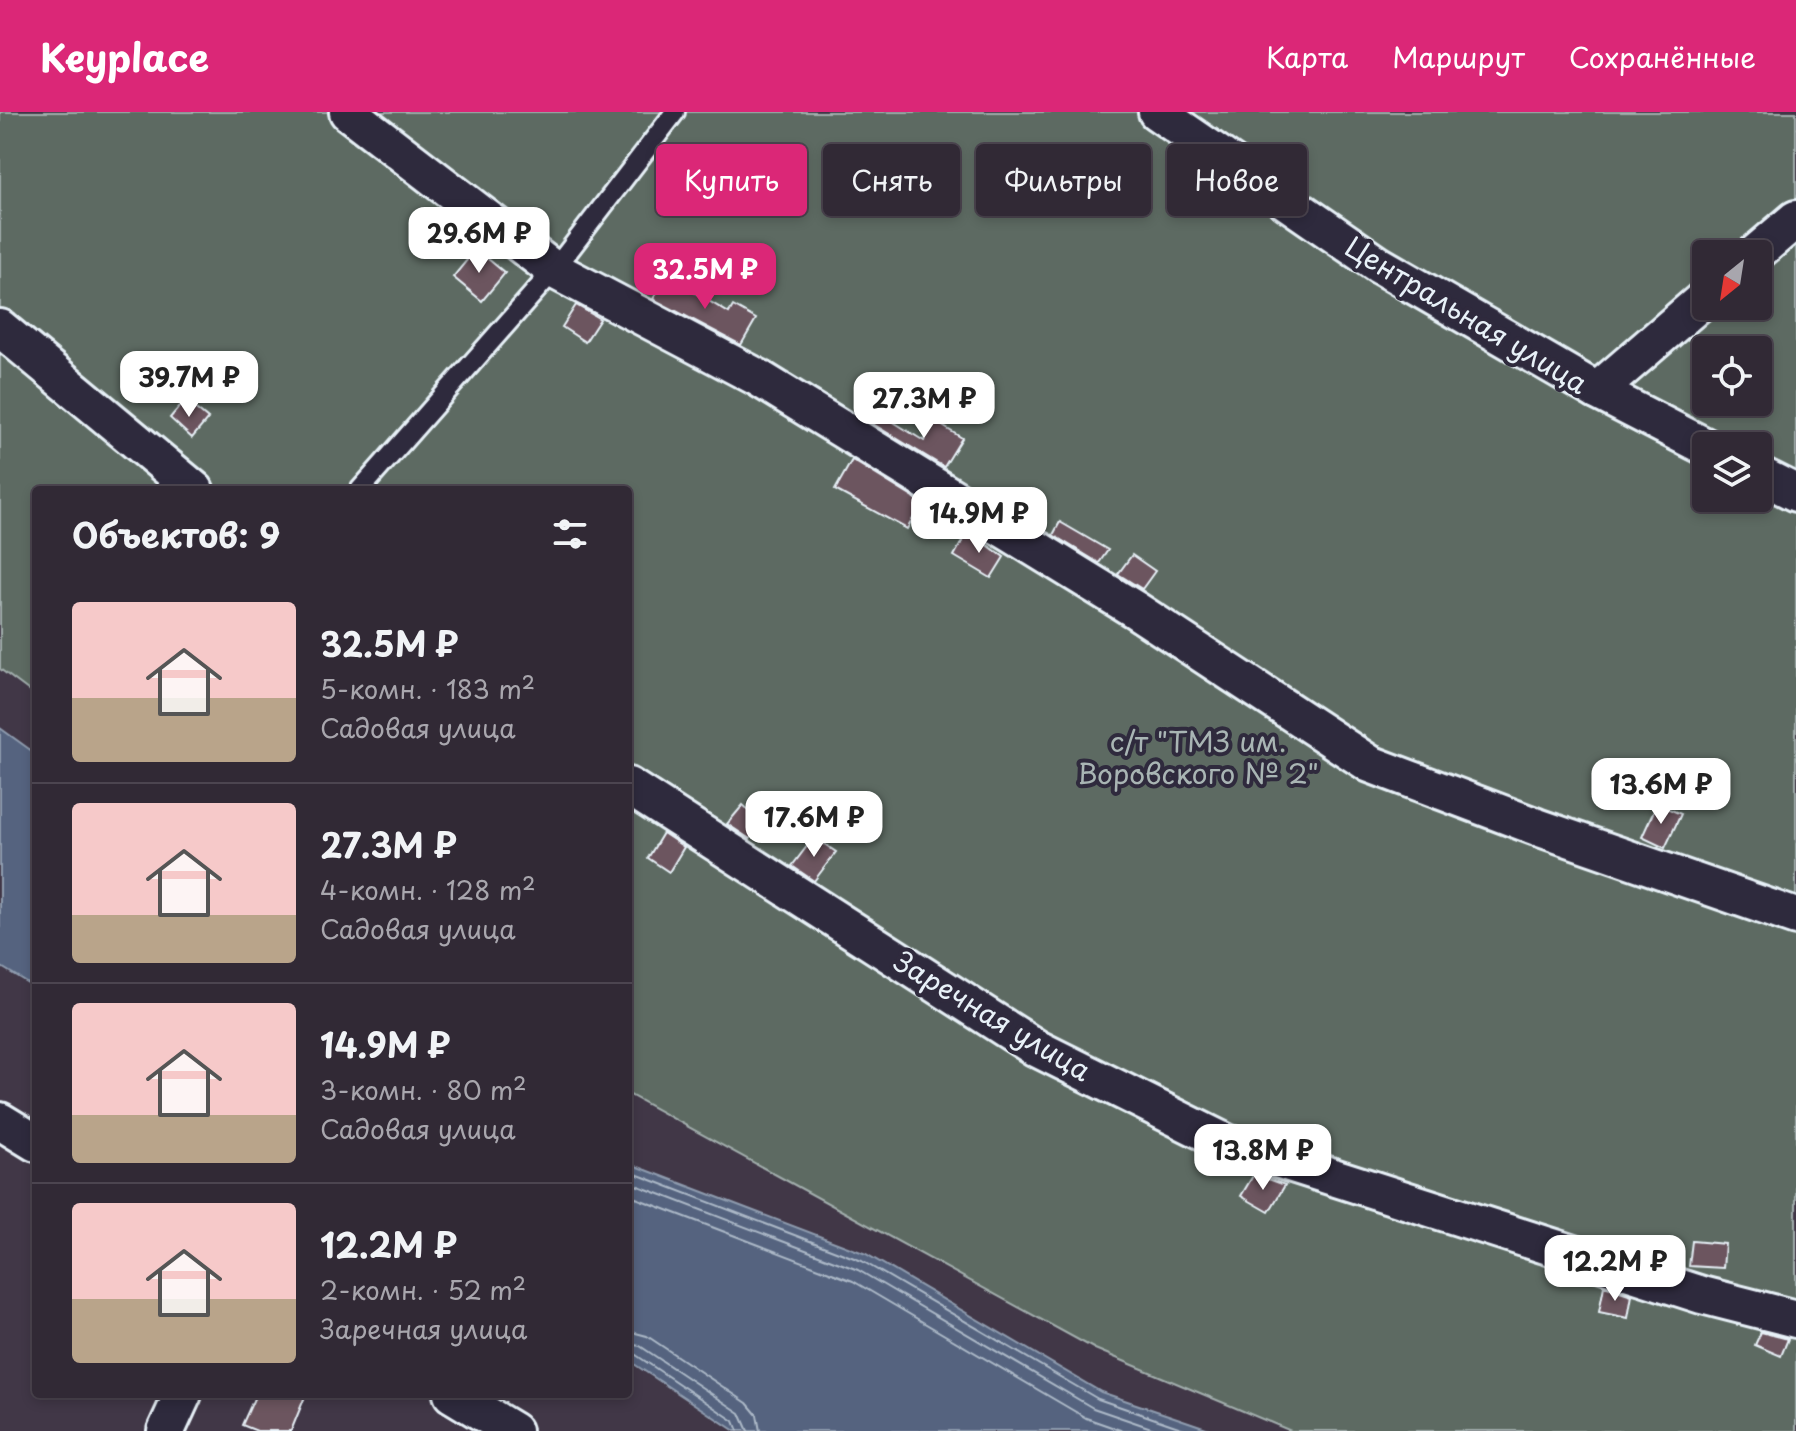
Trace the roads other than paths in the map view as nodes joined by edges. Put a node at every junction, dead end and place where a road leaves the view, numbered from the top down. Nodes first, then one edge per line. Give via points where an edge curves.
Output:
1 (348, 112) edge
2 (675, 112) edge
3 (1157, 112) edge
4 (1796, 219) edge
5 (1771, 240) edge
6 (554, 270) junction
7 (1692, 309) edge
8 (0, 328) edge
9 (1597, 391) junction
10 (1692, 440) edge
11 (1772, 481) edge
12 (190, 486) edge
13 (364, 486) edge
14 (1796, 493) edge
15 (632, 789) edge
16 (1796, 917) edge
17 (0, 1121) edge
18 (32, 1141) edge
19 (1796, 1319) edge
20 (181, 1398) edge
21 (459, 1398) edge
22 (166, 1431) edge
23 (513, 1431) edge

1 - 6 street
2 - 6 lane
3 - 9 street, Центральная улица via 1379,265
4 - 5 street
6 - 13 lane
6 - 16 street via 757,377 1134,609 1370,764
7 - 9 street
8 - 12 street
9 - 10 street, Центральная улица
11 - 14 street
15 - 19 street, Заречная улица via 1036,1048 1227,1143 1687,1290
17 - 18 street
20 - 22 street
21 - 23 street

